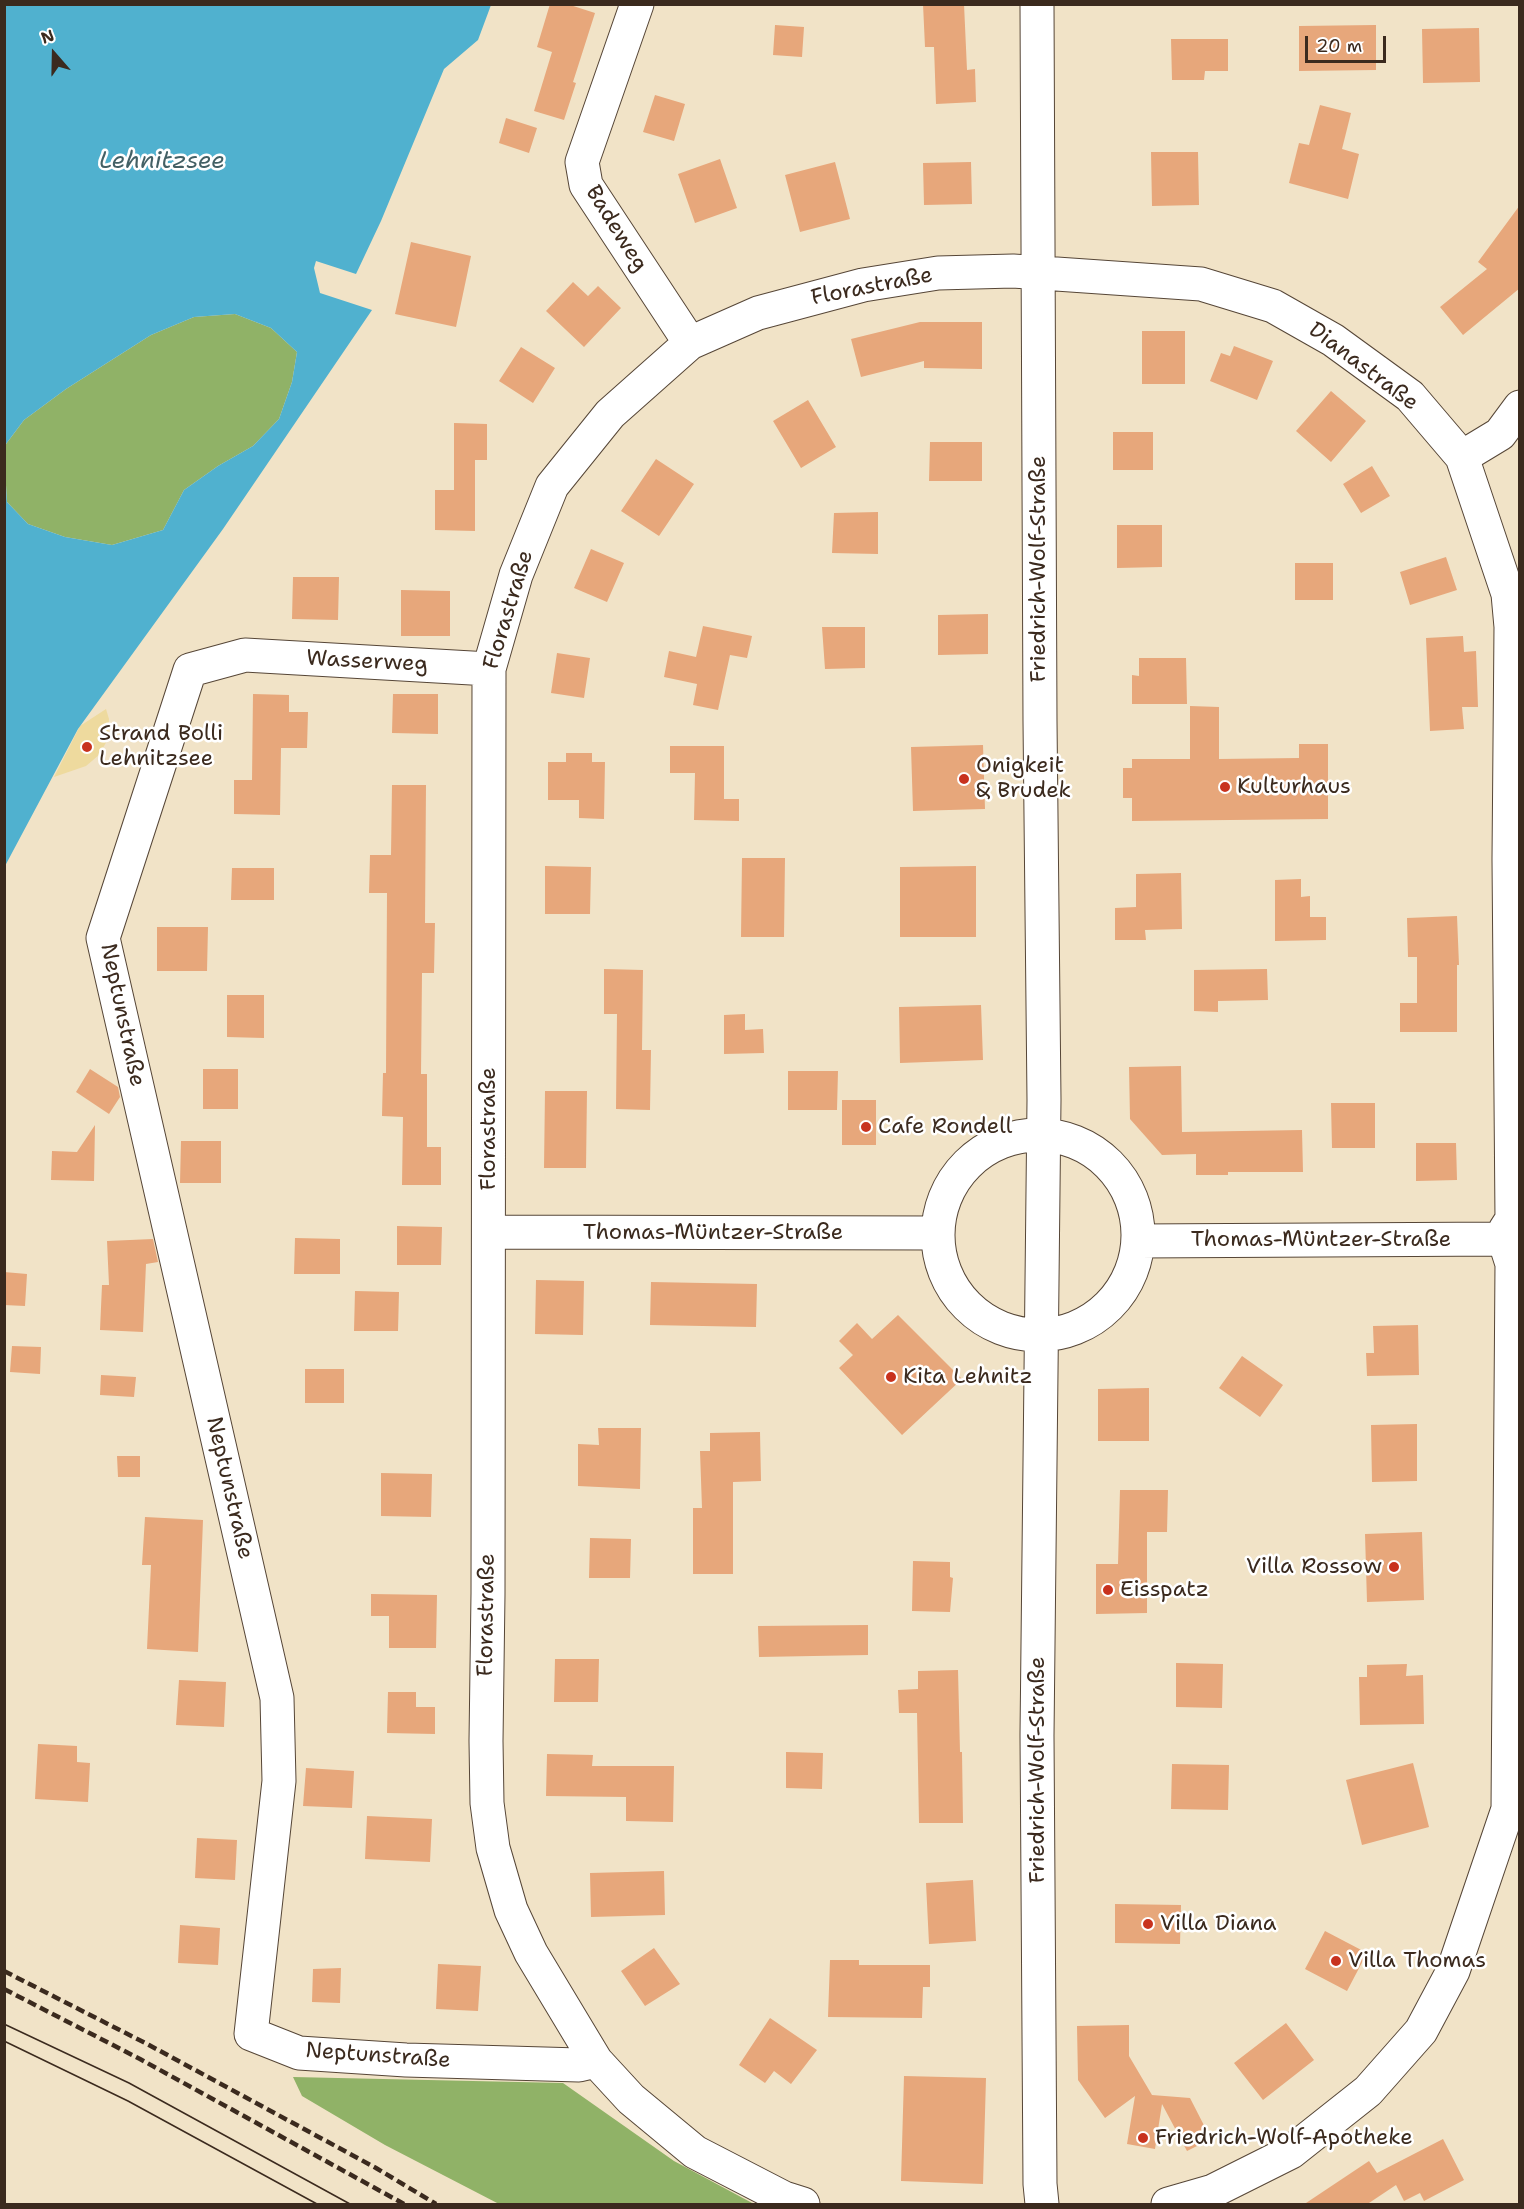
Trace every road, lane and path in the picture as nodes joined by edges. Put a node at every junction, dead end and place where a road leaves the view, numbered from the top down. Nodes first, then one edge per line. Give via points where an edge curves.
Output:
1 (637, 4) edge
2 (1038, 4) edge
3 (1039, 272) junction
4 (690, 343) junction
5 (1520, 407) edge
6 (1462, 457) junction
7 (245, 655) joint
8 (489, 669) junction
9 (1044, 1134) junction
10 (489, 1232) junction
11 (937, 1233) junction
12 (1504, 1239) junction
13 (1138, 1242) junction
14 (1042, 1335) junction
15 (1515, 1486) edge
16 (1514, 1810) edge
17 (596, 2061) junction
18 (803, 2205) edge
19 (1042, 2205) edge
20 (1168, 2205) edge

1 - 4 street, Badeweg via 582,162 586,185
2 - 3 street, Friedrich-Wolf-Straße
3 - 4 street, Florastraße via 938,273 862,285 758,313
3 - 6 street, Dianastraße via 1201,284 1273,306 1333,340 1410,396
3 - 9 street, Friedrich-Wolf-Straße
4 - 8 street, Florastraße via 610,414 552,486 516,576
5 - 6 street via 1500,434
6 - 12 street, Dianastraße via 1508,594 1511,627 1512,1219
7 - 8 street, Wasserweg
7 - 17 street, Neptunstraße via 190,670 103,938 277,1698 279,1781 250,2034 300,2053 579,2065
8 - 10 street, Florastraße
9 - 11 street via 996,1143 966,1165 945,1197
9 - 13 street via 1092,1150 1112,1168 1128,1189 1136,1215
9 - 14 street, Friedrich-Wolf-Straße
10 - 11 street, Thomas-Müntzer-Straße
10 - 17 street, Florastraße via 487,1803 493,1848 511,1910 531,1953
11 - 14 street via 940,1260 951,1286 968,1307 999,1327
12 - 13 street, Thomas-Müntzer-Straße
12 - 15 street via 1512,1264
13 - 14 street via 1134,1265 1109,1306 1068,1331
14 - 19 street, Friedrich-Wolf-Straße via 1037,1747
15 - 16 street
16 - 20 street via 1453,1971 1420,2031 1368,2091 1291,2152 1213,2192
17 - 18 street, Florastraße via 632,2099 695,2152

